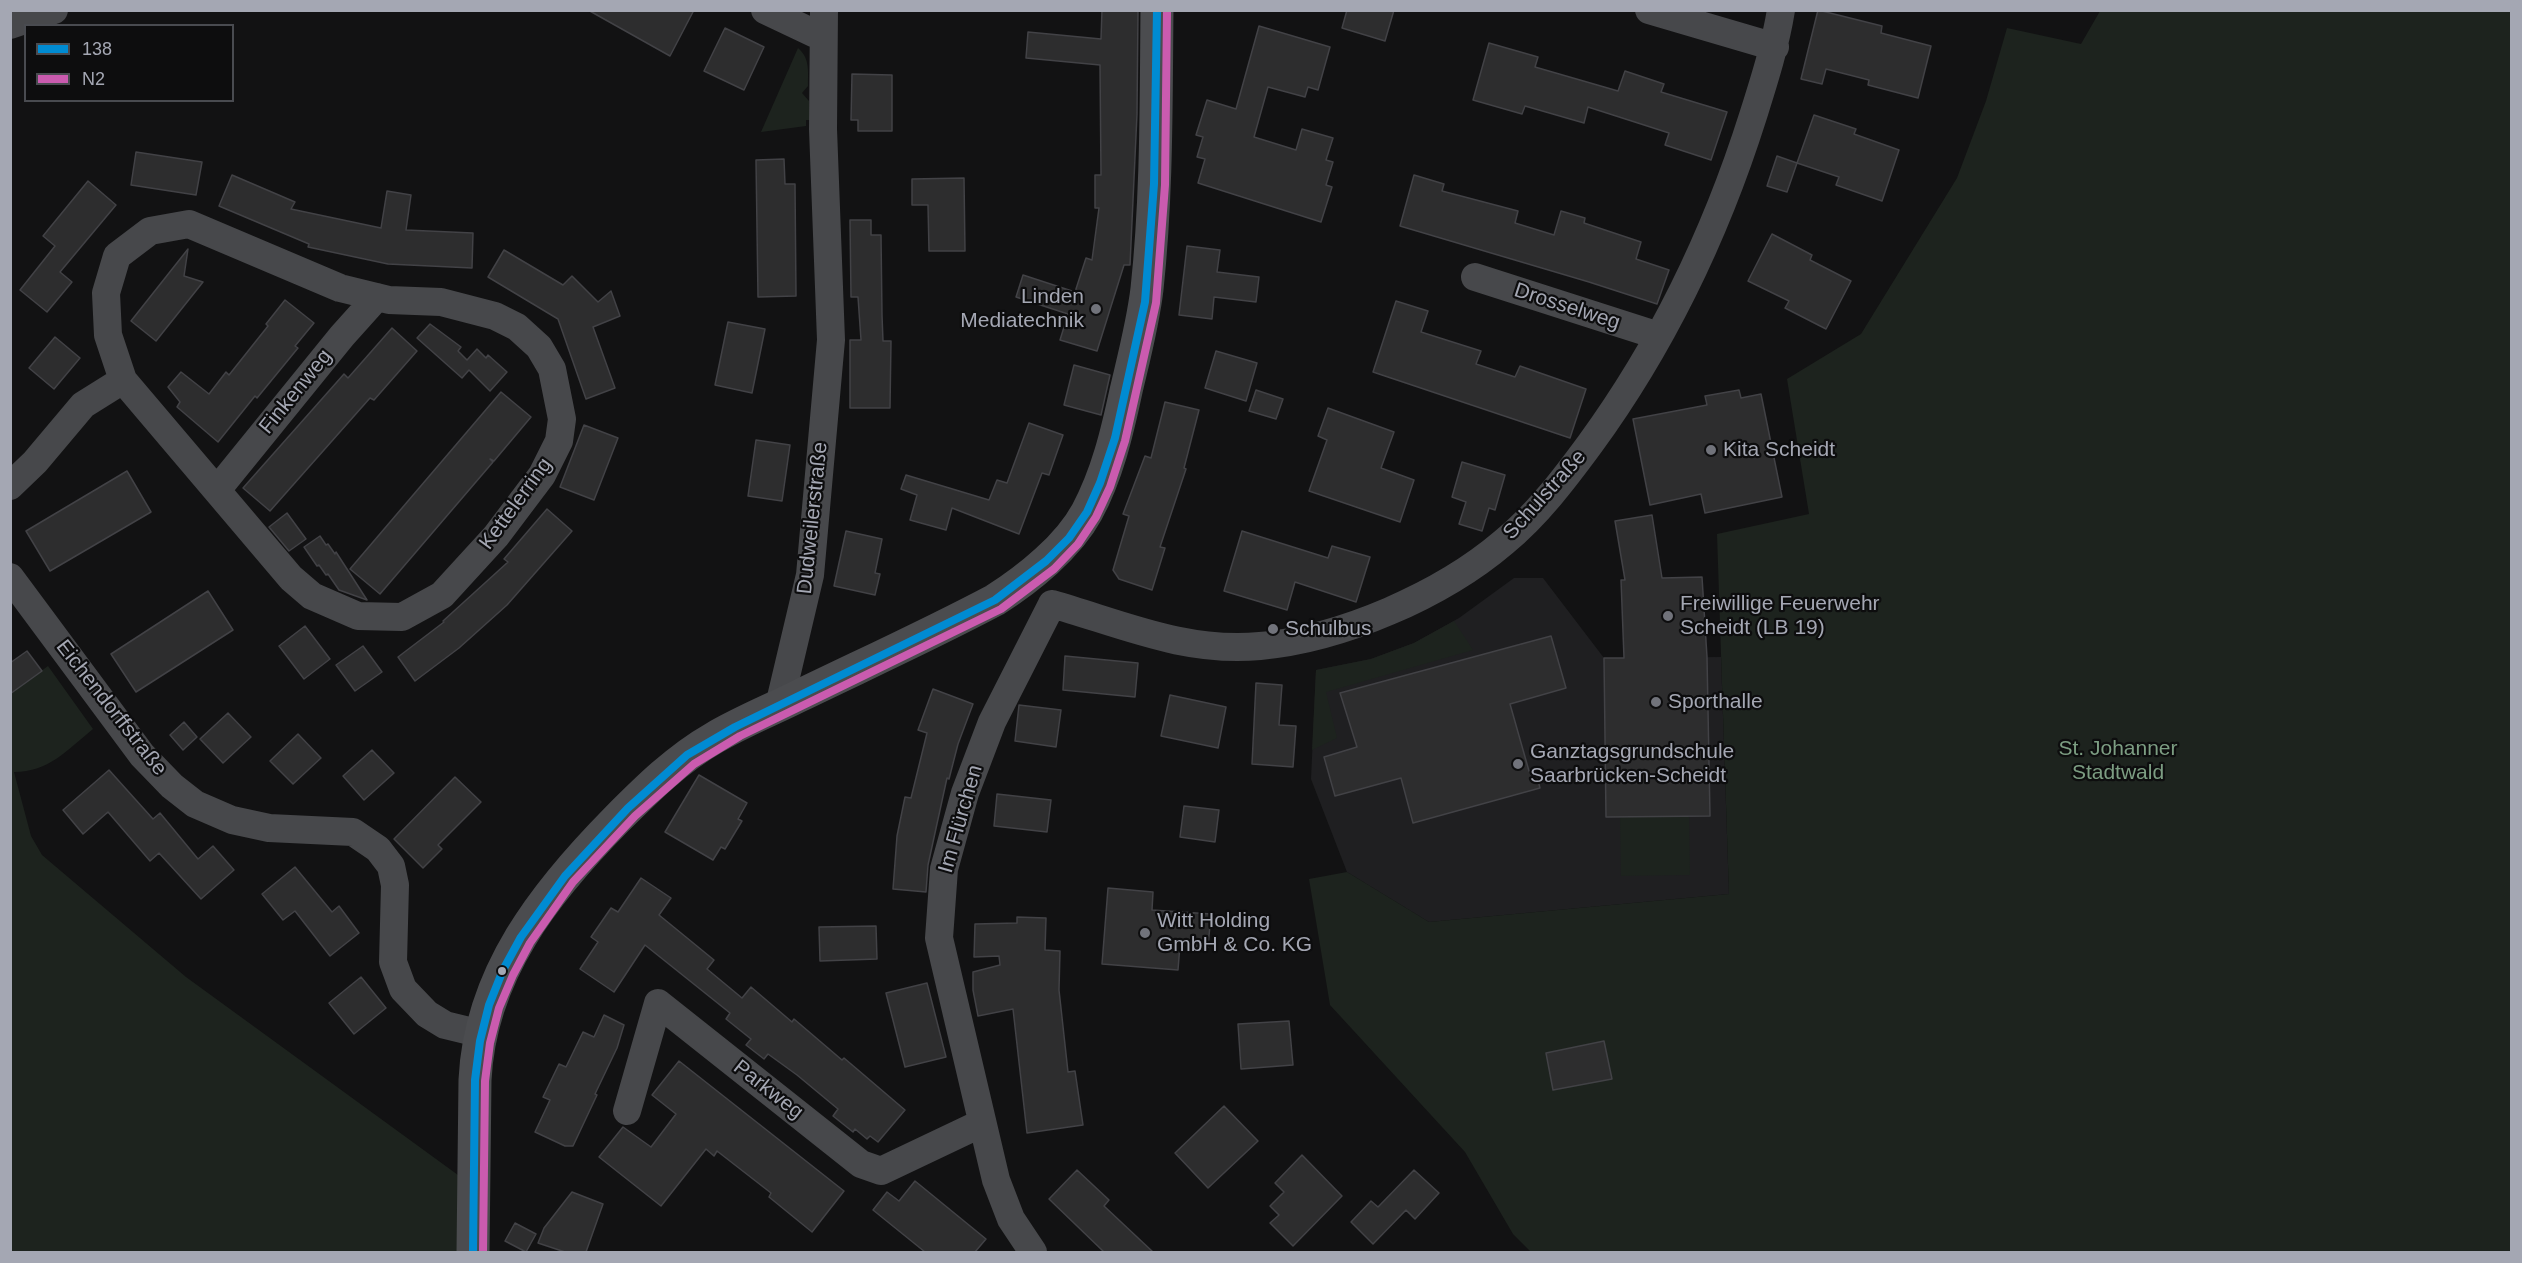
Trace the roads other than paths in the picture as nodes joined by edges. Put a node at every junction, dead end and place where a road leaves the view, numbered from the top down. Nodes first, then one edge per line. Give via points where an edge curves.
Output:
1 (54, 10) edge
2 (765, 10) edge
3 (1157, 10) edge
4 (1649, 10) edge
5 (1781, 10) edge
6 (823, 24) edge
7 (10, 25) edge
8 (1775, 47) junction
9 (1475, 277) dead end
10 (377, 297) junction
11 (1659, 336) junction
12 (123, 380) junction
13 (10, 486) edge
14 (217, 490) junction
15 (1035, 571) junction
16 (10, 577) edge
17 (1052, 604) junction
18 (779, 706) junction
19 (482, 1034) junction
20 (627, 1111) dead end
21 (982, 1123) junction
22 (473, 1252) edge
23 (1033, 1252) edge

1 - 7 street
2 - 6 street
3 - 15 street via 1155,183 1140,330 1113,449 1086,513
4 - 8 street
5 - 8 street, Schulstraße
6 - 18 street, Dudweilerstraße via 831,340 810,575
8 - 11 street, Schulstraße via 1733,180 1690,278
9 - 11 street, Drosselweg
10 - 12 street, Kettelerring via 340,288 189,224 150,231 117,256 106,293 108,335
10 - 14 street, Finkenweg
10 - 14 street, Kettelerring via 441,302 495,316 532,340 552,369 562,419 559,441 542,475 496,536 442,595 402,617 358,616 312,597 291,578
11 - 17 street, Schulstraße via 1619,405 1564,480 1505,542 1426,595 1318,636 1259,646 1202,645 1145,634
12 - 13 street via 83,405
12 - 14 street, Kettelerring
15 - 17 street
15 - 18 street via 969,614
16 - 19 street, Eichendorffstraße via 142,755 195,804 232,820 269,828 353,832 378,849 391,866 395,885 393,962 402,989 427,1014 445,1025
17 - 21 street, Im Flürchen via 992,722 965,793 944,869 939,938
18 - 19 street via 713,738 686,758 648,788 587,849 527,924 500,974
19 - 22 street via 475,1080
20 - 21 street, Parkweg via 658,1003 861,1164 880,1171
21 - 23 street, Im Flürchen via 996,1180 1011,1219

